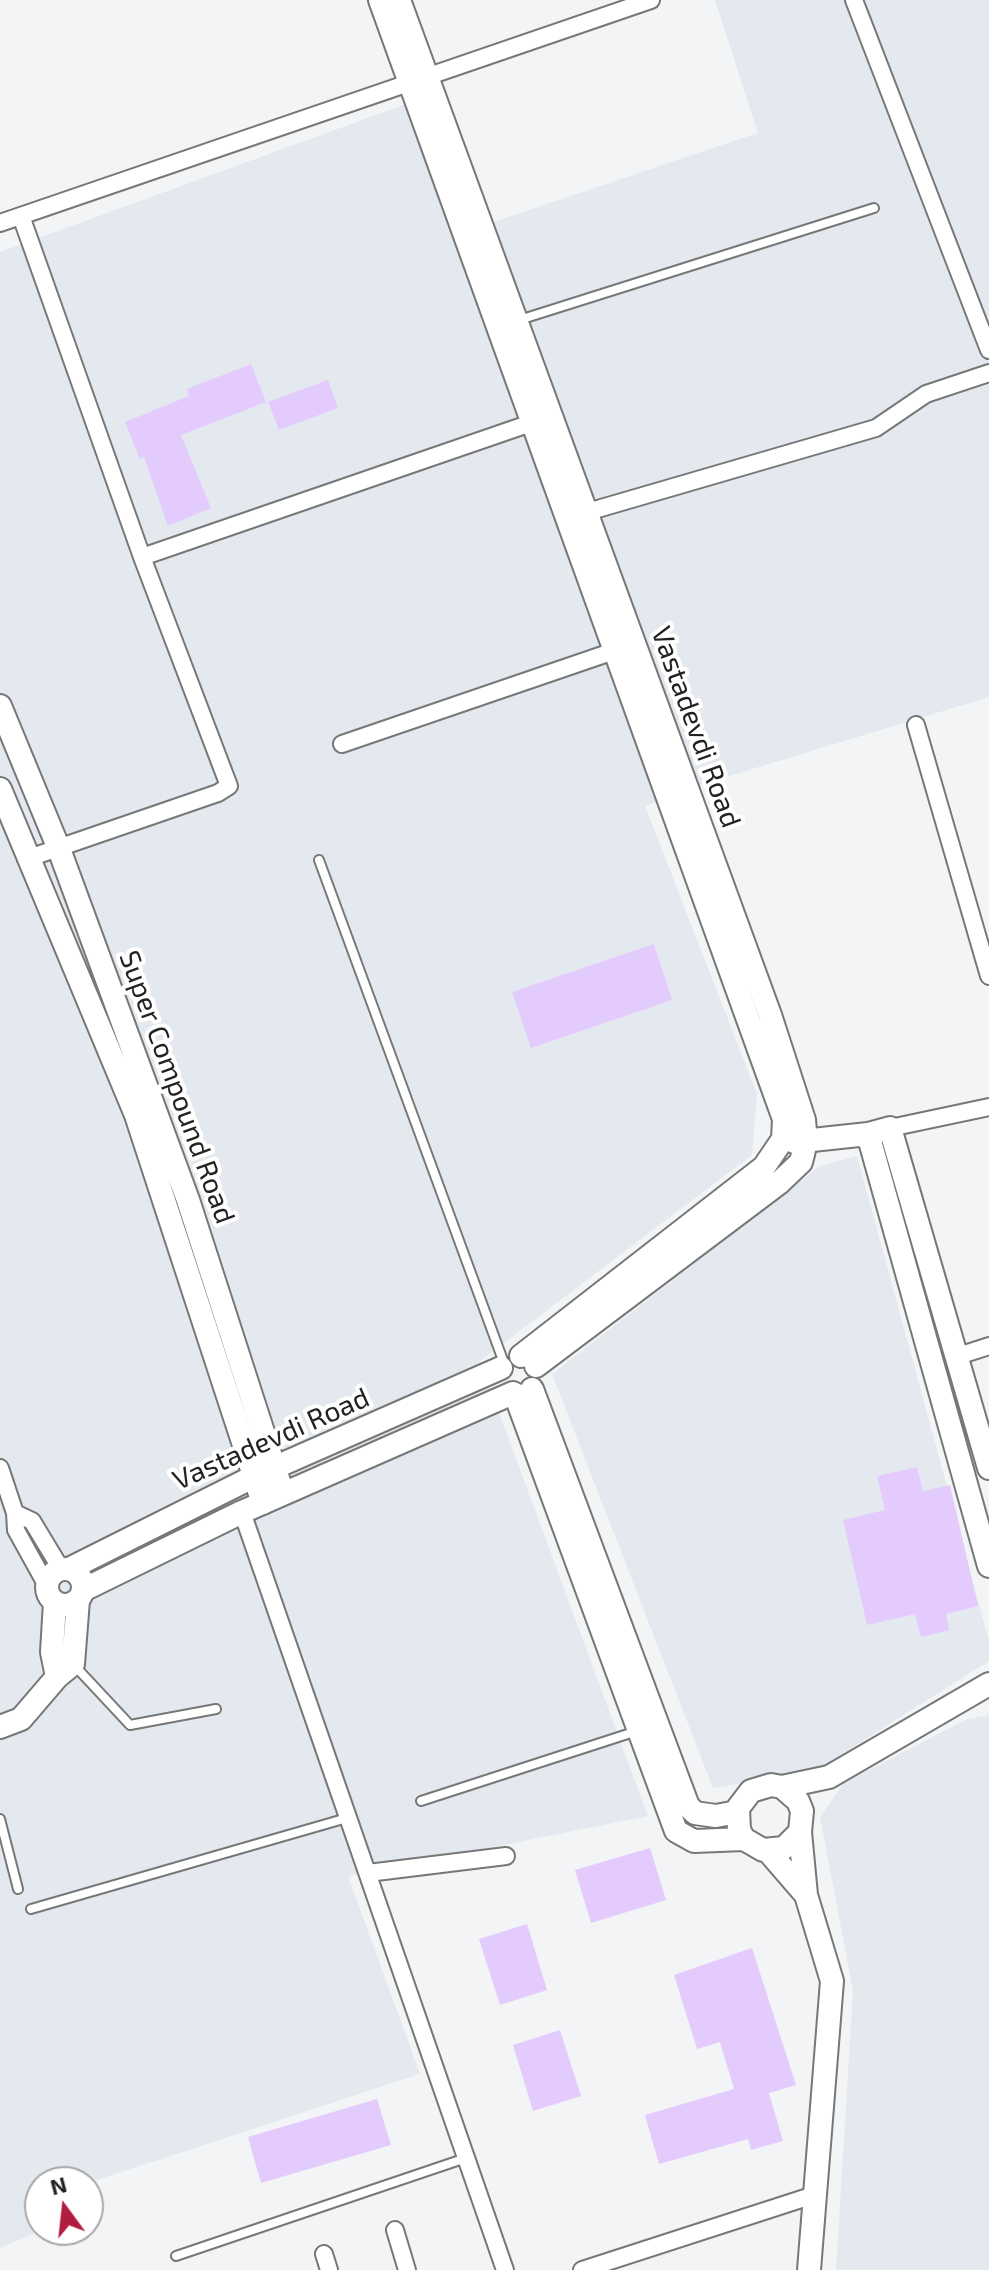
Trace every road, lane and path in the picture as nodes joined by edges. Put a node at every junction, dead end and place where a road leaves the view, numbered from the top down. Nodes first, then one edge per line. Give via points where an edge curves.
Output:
1 (380, 0) edge
2 (399, 0) edge
3 (651, 0) edge
4 (854, 0) edge
5 (420, 81) junction
6 (874, 208) dead end
7 (21, 216) junction
8 (0, 223) edge
9 (516, 321) junction
10 (989, 350) edge
11 (989, 373) edge
12 (534, 422) junction
13 (577, 515) junction
14 (142, 557) junction
15 (617, 650) junction
16 (0, 706) edge
17 (916, 725) dead end
18 (342, 744) dead end
19 (0, 789) edge
20 (59, 849) junction
21 (26, 859) junction
22 (319, 860) dead end
23 (989, 976) edge
24 (989, 1107) edge
25 (890, 1128) junction
26 (868, 1134) junction
27 (781, 1142) junction
28 (806, 1142) junction
29 (989, 1346) edge
30 (955, 1357) junction
31 (515, 1363) junction
32 (520, 1392) junction
33 (0, 1468) edge
34 (989, 1468) edge
35 (264, 1473) junction
36 (263, 1503) junction
37 (989, 1566) edge
38 (58, 1581) junction
39 (80, 1595) junction
40 (65, 1671) junction
41 (989, 1684) edge
42 (979, 1697) edge
43 (216, 1709) dead end
44 (0, 1727) edge
45 (638, 1731) junction
46 (829, 1777) junction
47 (782, 1787) junction
48 (421, 1801) dead end
49 (737, 1812) junction
50 (348, 1818) junction
51 (0, 1819) edge
52 (801, 1821) junction
53 (744, 1839) junction
54 (768, 1851) junction
55 (506, 1856) dead end
56 (368, 1873) junction
57 (18, 1889) dead end
58 (806, 1895) junction
59 (31, 1909) dead end
60 (466, 2158) junction
61 (814, 2195) junction
62 (395, 2230) dead end
63 (176, 2256) dead end
64 (407, 2270) edge
65 (505, 2270) edge
66 (582, 2270) edge
67 (809, 2270) edge

1 - 5 street, Vastadevdi Road
2 - 5 street, Vastadevdi Road
3 - 5 street
4 - 10 street
5 - 7 street
5 - 9 street, Vastadevdi Road
5 - 12 street, Vastadevdi Road
6 - 9 lane
7 - 8 street
7 - 14 street
9 - 13 street, Vastadevdi Road
11 - 13 street via 926,394 876,428
12 - 13 street, Vastadevdi Road
12 - 14 street
13 - 15 street, Vastadevdi Road
13 - 28 street, Vastadevdi Road via 770,1015 798,1099
14 - 20 street via 229,786
15 - 18 street
15 - 27 street, Vastadevdi Road via 780,1100
16 - 20 street, Super Compound Road
17 - 23 street
19 - 21 street, Super Compound Road
20 - 21 street
20 - 35 street, Super Compound Road via 188,1200
21 - 35 street, Super Compound Road via 136,1115
22 - 31 lane
24 - 25 street
25 - 26 street
25 - 30 street
26 - 28 street
26 - 37 street
27 - 28 street
27 - 31 street, Vastadevdi Road via 764,1167
28 - 31 street, Vastadevdi Road via 801,1162 779,1183
29 - 30 street
30 - 34 street
31 - 32 street via 500,1380
31 - 32 street via 538,1378
31 - 35 street, Vastadevdi Road
32 - 36 street, Vastadevdi Road
32 - 45 street
32 - 49 street via 688,1806 695,1813 716,1816
33 - 38 street via 16,1530
35 - 36 street, Super Compound Road
35 - 38 street, Vastadevdi Road
36 - 39 street, Vastadevdi Road
36 - 50 street
38 - 39 street via 82,1578
38 - 39 street via 66,1605
38 - 40 street via 52,1652
39 - 40 street
40 - 43 lane via 130,1725
40 - 44 street via 21,1719
41 - 42 street
42 - 46 street
45 - 48 lane
45 - 53 street via 676,1831 694,1841
46 - 47 street
46 - 52 street
47 - 49 street via 751,1791
47 - 52 street via 791,1793
49 - 53 street
50 - 56 street
50 - 59 lane
51 - 57 lane
52 - 54 street via 784,1848
52 - 58 street
53 - 54 street
54 - 58 street
55 - 56 street
56 - 60 street
58 - 61 street via 832,1981
60 - 63 lane
60 - 65 street
61 - 66 street
61 - 67 street
62 - 64 street

